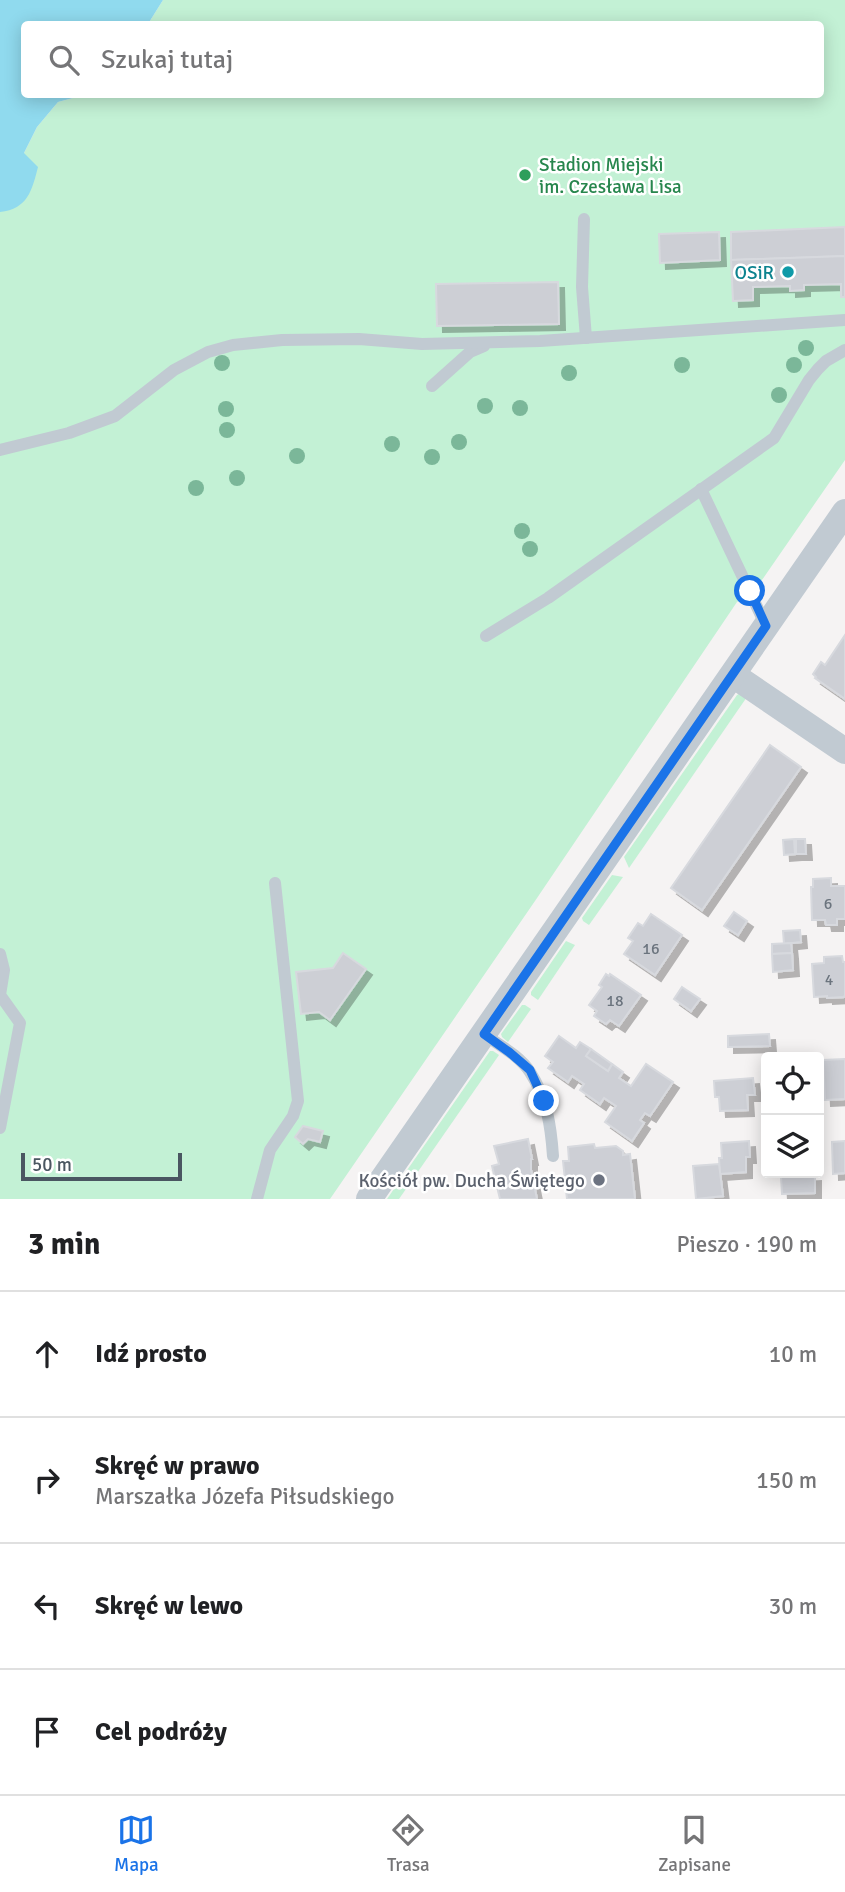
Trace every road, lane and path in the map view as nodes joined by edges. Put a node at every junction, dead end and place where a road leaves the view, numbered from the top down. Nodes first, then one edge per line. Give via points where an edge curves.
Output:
1 (584, 219) dead end
2 (845, 320) edge
3 (586, 338) junction
4 (493, 342) junction
5 (845, 350) edge
6 (432, 386) dead end
7 (0, 450) edge
8 (701, 489) junction
9 (845, 512) edge
10 (766, 626) junction
11 (486, 636) dead end
12 (733, 675) junction
13 (845, 751) edge
14 (275, 883) dead end
15 (0, 954) edge
16 (484, 1034) junction
17 (0, 1128) edge
18 (553, 1156) dead end
19 (257, 1199) edge
20 (369, 1199) edge

1 - 3 lane
2 - 3 lane
3 - 4 lane
4 - 6 lane via 470,352
4 - 7 lane via 422,344 359,339 233,345 182,365 115,416
5 - 8 lane via 826,361 809,380 775,438
8 - 10 lane
8 - 11 lane via 548,598
9 - 10 street
10 - 12 street
12 - 13 street
12 - 16 street
14 - 19 lane via 298,1101 270,1150
15 - 17 lane via 4,970 0,995 20,1023
16 - 18 lane via 530,1070 551,1125
16 - 20 street

